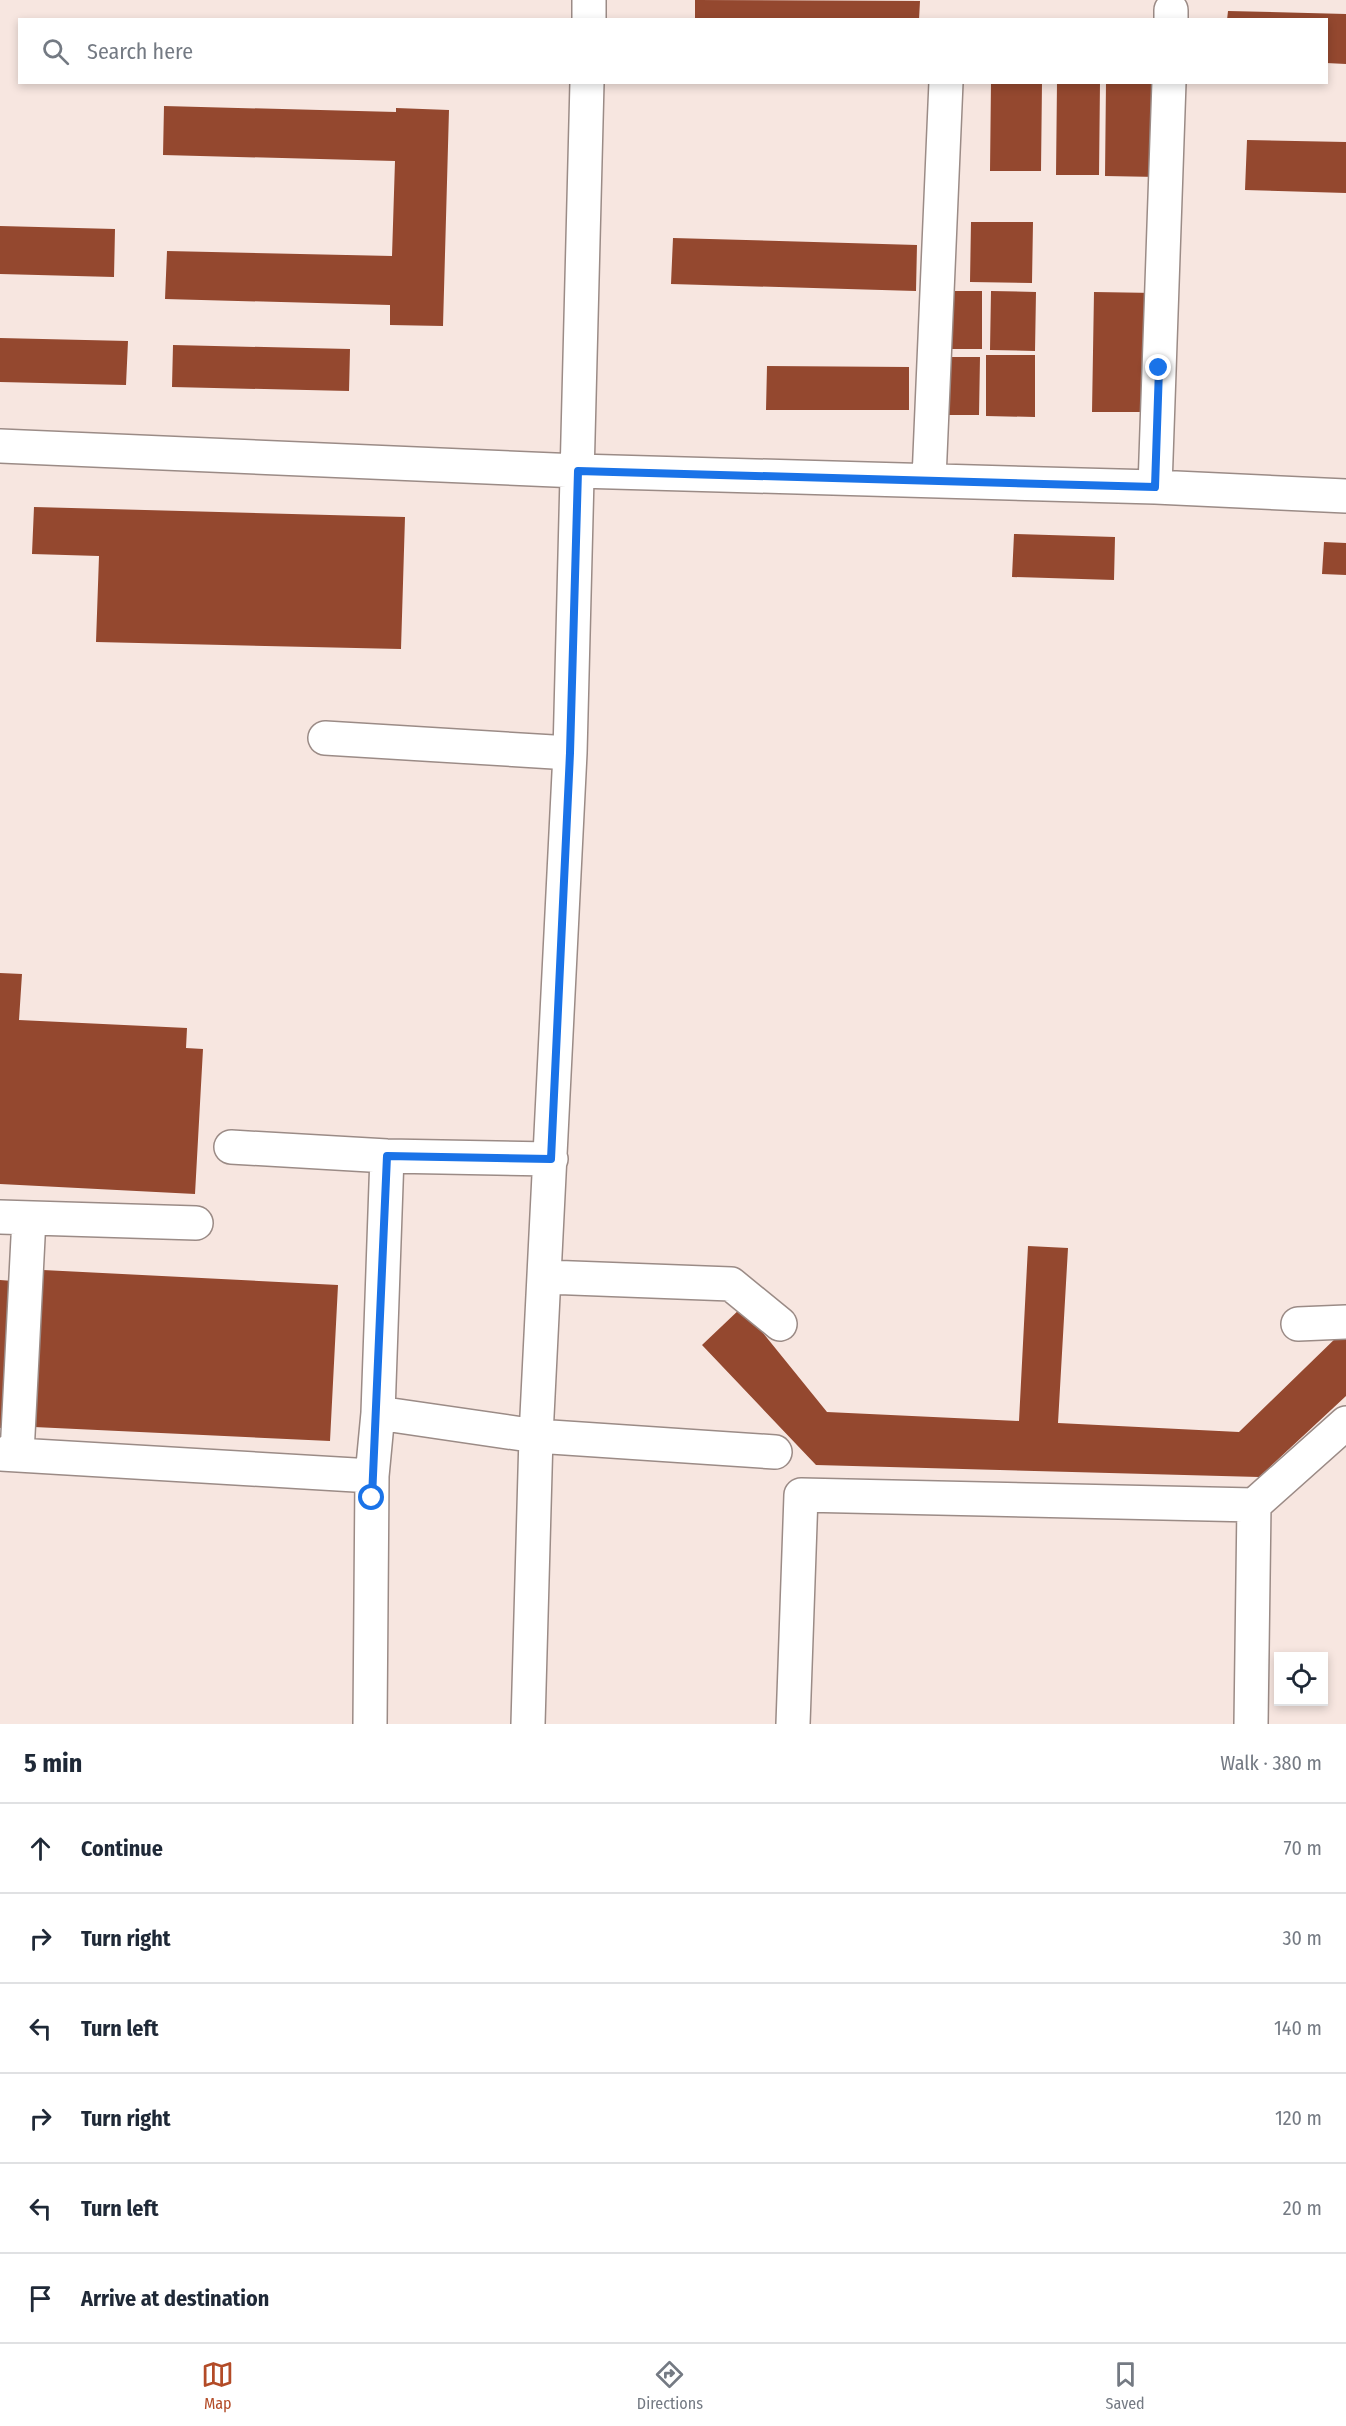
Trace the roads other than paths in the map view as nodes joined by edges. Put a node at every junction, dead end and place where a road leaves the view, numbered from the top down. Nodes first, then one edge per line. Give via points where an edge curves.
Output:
1 (589, 0) edge
2 (589, 18) edge
3 (587, 84) edge
4 (946, 84) edge
5 (1169, 84) edge
6 (0, 446) edge
7 (578, 471) junction
8 (929, 479) junction
9 (1155, 487) junction
10 (1346, 496) edge
11 (325, 738) dead end
12 (570, 753) junction
13 (231, 1147) dead end
14 (387, 1156) junction
15 (551, 1159) junction
16 (14, 1218) edge
17 (196, 1223) dead end
18 (546, 1277) junction
19 (1346, 1322) edge
20 (780, 1324) dead end
21 (1298, 1324) dead end
22 (378, 1413) junction
23 (1346, 1423) edge
24 (536, 1436) junction
25 (775, 1452) dead end
26 (9, 1454) edge
27 (372, 1476) junction
28 (1254, 1505) junction
29 (370, 1724) edge
30 (528, 1724) edge
31 (793, 1724) edge
32 (1251, 1724) edge

1 - 2 street
3 - 7 street
4 - 8 street
5 - 9 street
6 - 7 street
7 - 8 street
7 - 12 street
8 - 9 street
9 - 10 street
11 - 12 street
12 - 15 street
13 - 14 street
14 - 15 street
14 - 22 street
15 - 18 street
16 - 17 street
16 - 26 street
18 - 20 street via 730,1284
18 - 24 street
19 - 21 street
22 - 24 street
22 - 27 street
23 - 28 street
24 - 25 street
24 - 30 street
26 - 27 street
27 - 29 street
28 - 31 street via 801,1496
28 - 32 street

